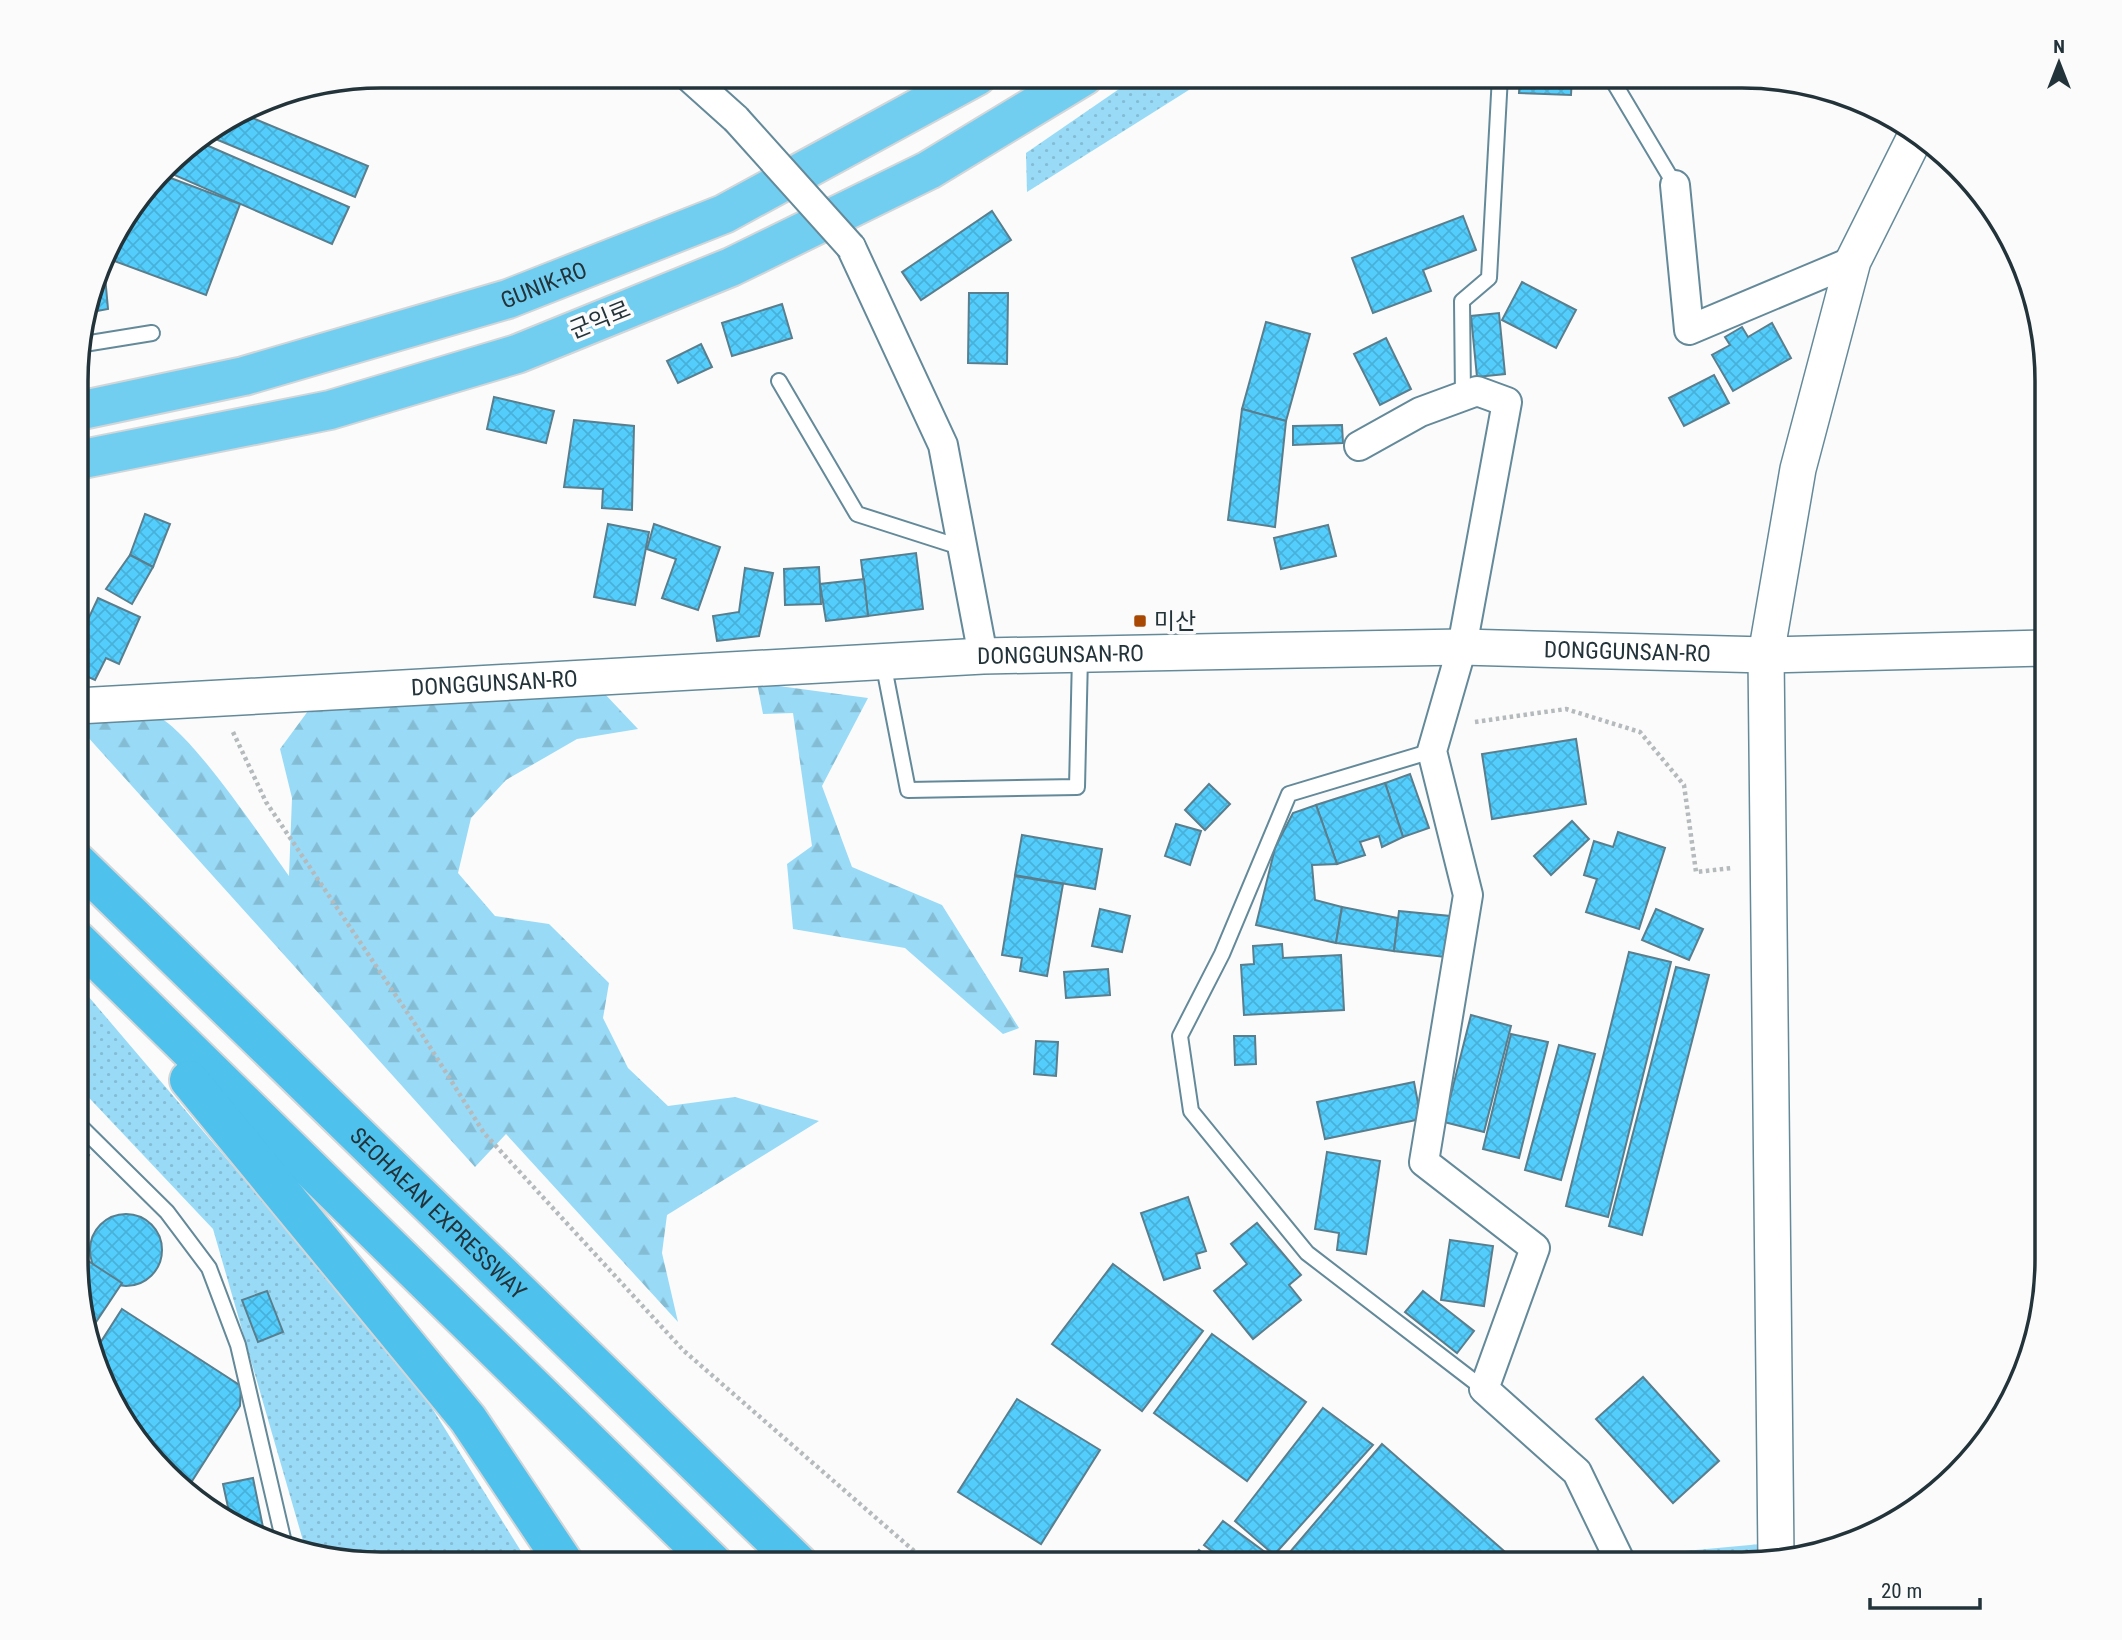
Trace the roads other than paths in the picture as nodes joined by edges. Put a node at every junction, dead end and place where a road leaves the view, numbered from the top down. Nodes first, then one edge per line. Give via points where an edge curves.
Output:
1 (701, 88) edge
2 (955, 88) edge
3 (1064, 88) edge
4 (1499, 88) edge
5 (1617, 88) edge
6 (1912, 143) edge
7 (1675, 185) joint
8 (1853, 261) junction
9 (152, 333) dead end
10 (90, 343) edge
11 (779, 382) dead end
12 (1463, 396) junction
13 (88, 409) edge
14 (1359, 446) dead end
15 (88, 458) edge
16 (962, 548) junction
17 (1462, 648) junction
18 (2035, 648) edge
19 (1080, 654) junction
20 (1766, 655) junction
21 (983, 656) junction
22 (883, 662) junction
23 (88, 705) edge
24 (1435, 741) junction
25 (88, 873) edge
26 (88, 953) edge
27 (88, 955) edge
28 (88, 1134) edge
29 (1484, 1389) junction
30 (283, 1536) edge
31 (1776, 1550) edge
32 (557, 1552) edge
33 (702, 1552) edge
34 (787, 1552) edge
35 (1616, 1552) edge

1 - 16 street, bridge via 736,119 850,247 943,445
2 - 13 highway, GUNIK-RO via 724,214 508,299 244,376
3 - 15 highway, 군익로 via 917,176 731,267 517,354 330,410
4 - 12 lane via 1489,278 1462,301
5 - 7 lane
6 - 8 street
7 - 8 street via 1689,330
8 - 20 street via 1798,469
9 - 10 lane
11 - 16 lane via 858,514
12 - 14 street via 1420,412
12 - 17 street via 1477,391 1507,401
16 - 21 street
17 - 19 street, DONGGUNSAN-RO
17 - 20 street, DONGGUNSAN-RO
17 - 24 street
18 - 20 street, DONGGUNSAN-RO
19 - 21 street, DONGGUNSAN-RO
19 - 22 lane via 1077,786 908,790
20 - 31 street
21 - 22 street, DONGGUNSAN-RO
22 - 23 street, DONGGUNSAN-RO
24 - 29 street via 1468,895 1424,1163 1535,1248
24 - 29 lane via 1289,794 1222,954 1180,1035 1191,1111 1307,1253
25 - 34 highway, SEOHAEAN EXPRESSWAY
26 - 33 highway
27 - 32 highway via 468,1419
28 - 30 lane via 167,1212 209,1268 238,1345
29 - 35 street via 1577,1472

